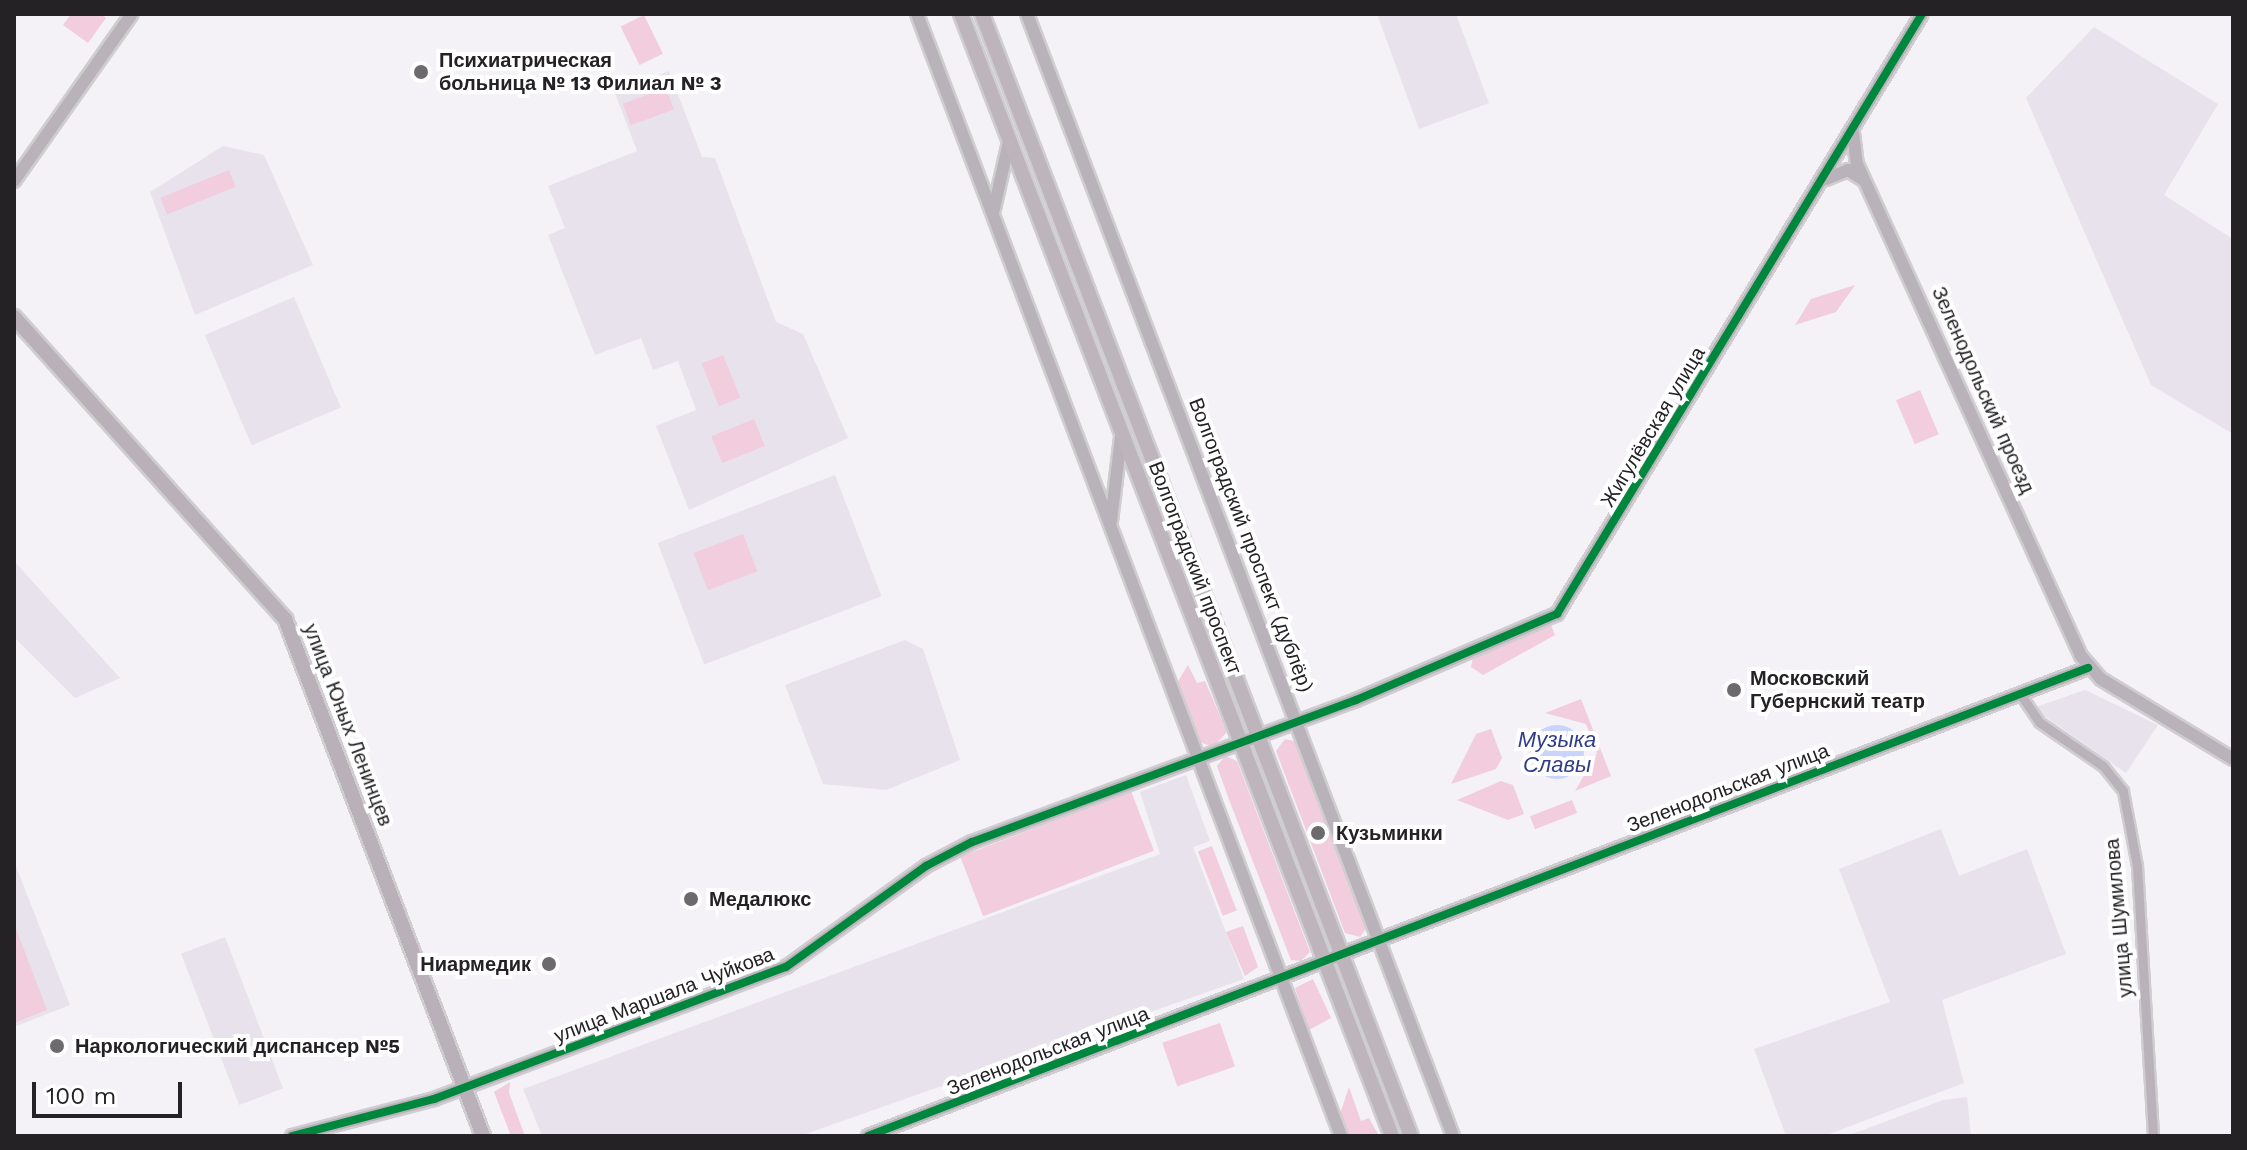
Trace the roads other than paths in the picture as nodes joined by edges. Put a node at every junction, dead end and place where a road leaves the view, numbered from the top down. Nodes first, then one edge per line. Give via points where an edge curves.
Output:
1 (132, 14) edge
2 (917, 14) edge
3 (961, 14) edge
4 (982, 14) edge
5 (1027, 14) edge
6 (1922, 14) edge
7 (1854, 125) junction
8 (1009, 135) junction
9 (14, 181) edge
10 (1866, 183) junction
11 (1814, 194) junction
12 (993, 215) junction
13 (14, 317) edge
14 (1120, 426) junction
15 (1111, 531) junction
16 (2088, 668) junction
17 (2021, 695) junction
18 (1297, 723) junction
19 (1257, 738) junction
20 (1241, 744) junction
21 (2233, 759) edge
22 (1200, 760) junction
23 (1380, 942) junction
24 (1343, 956) junction
25 (1327, 962) junction
26 (1283, 979) junction
27 (465, 1087) junction
28 (292, 1136) edge
29 (483, 1136) edge
30 (868, 1136) edge
31 (1341, 1136) edge
32 (1392, 1136) edge
33 (1411, 1136) edge
34 (1453, 1136) edge
35 (2153, 1136) edge

1 - 9 street
2 - 12 street
3 - 8 main road, Волгоградский проспект
4 - 19 main road, Волгоградский проспект
5 - 18 street, Волгоградский проспект (дублёр)
6 - 7 street, Жигулёвская улица
7 - 10 street, Зеленодольский проезд via 1852,146
7 - 11 street, Жигулёвская улица
8 - 12 street
8 - 14 main road, Волгоградский проспект
10 - 11 street via 1839,170
10 - 16 street, Зеленодольский проезд
11 - 18 street, Жигулёвская улица via 1557,614
12 - 15 street
13 - 27 main road, улица Юных Ленинцев via 285,619
14 - 15 street via 1122,471
14 - 20 main road, Волгоградский проспект
15 - 22 street
16 - 17 street, Зеленодольская улица
16 - 21 street
17 - 23 street, Зеленодольская улица
17 - 35 street, улица Шумилова via 2039,722 2103,766 2123,791 2137,866
18 - 19 street, Жигулёвская улица
18 - 23 street, Волгоградский проспект (дублёр)
19 - 20 street, Жигулёвская улица
19 - 24 main road, Волгоградский проспект
20 - 22 street, улица Маршала Чуйкова
20 - 25 main road, Волгоградский проспект
22 - 26 street
22 - 27 street, улица Маршала Чуйкова via 944,856 786,967
23 - 24 street, Зеленодольская улица
23 - 34 street, Волгоградский проспект (дублёр)
24 - 25 street, Зеленодольская улица
24 - 33 main road, Волгоградский проспект
25 - 26 street, Зеленодольская улица
25 - 32 main road, Волгоградский проспект
26 - 30 street, Зеленодольская улица
26 - 31 street
27 - 28 street, улица Маршала Чуйкова
27 - 29 main road, улица Юных Ленинцев

